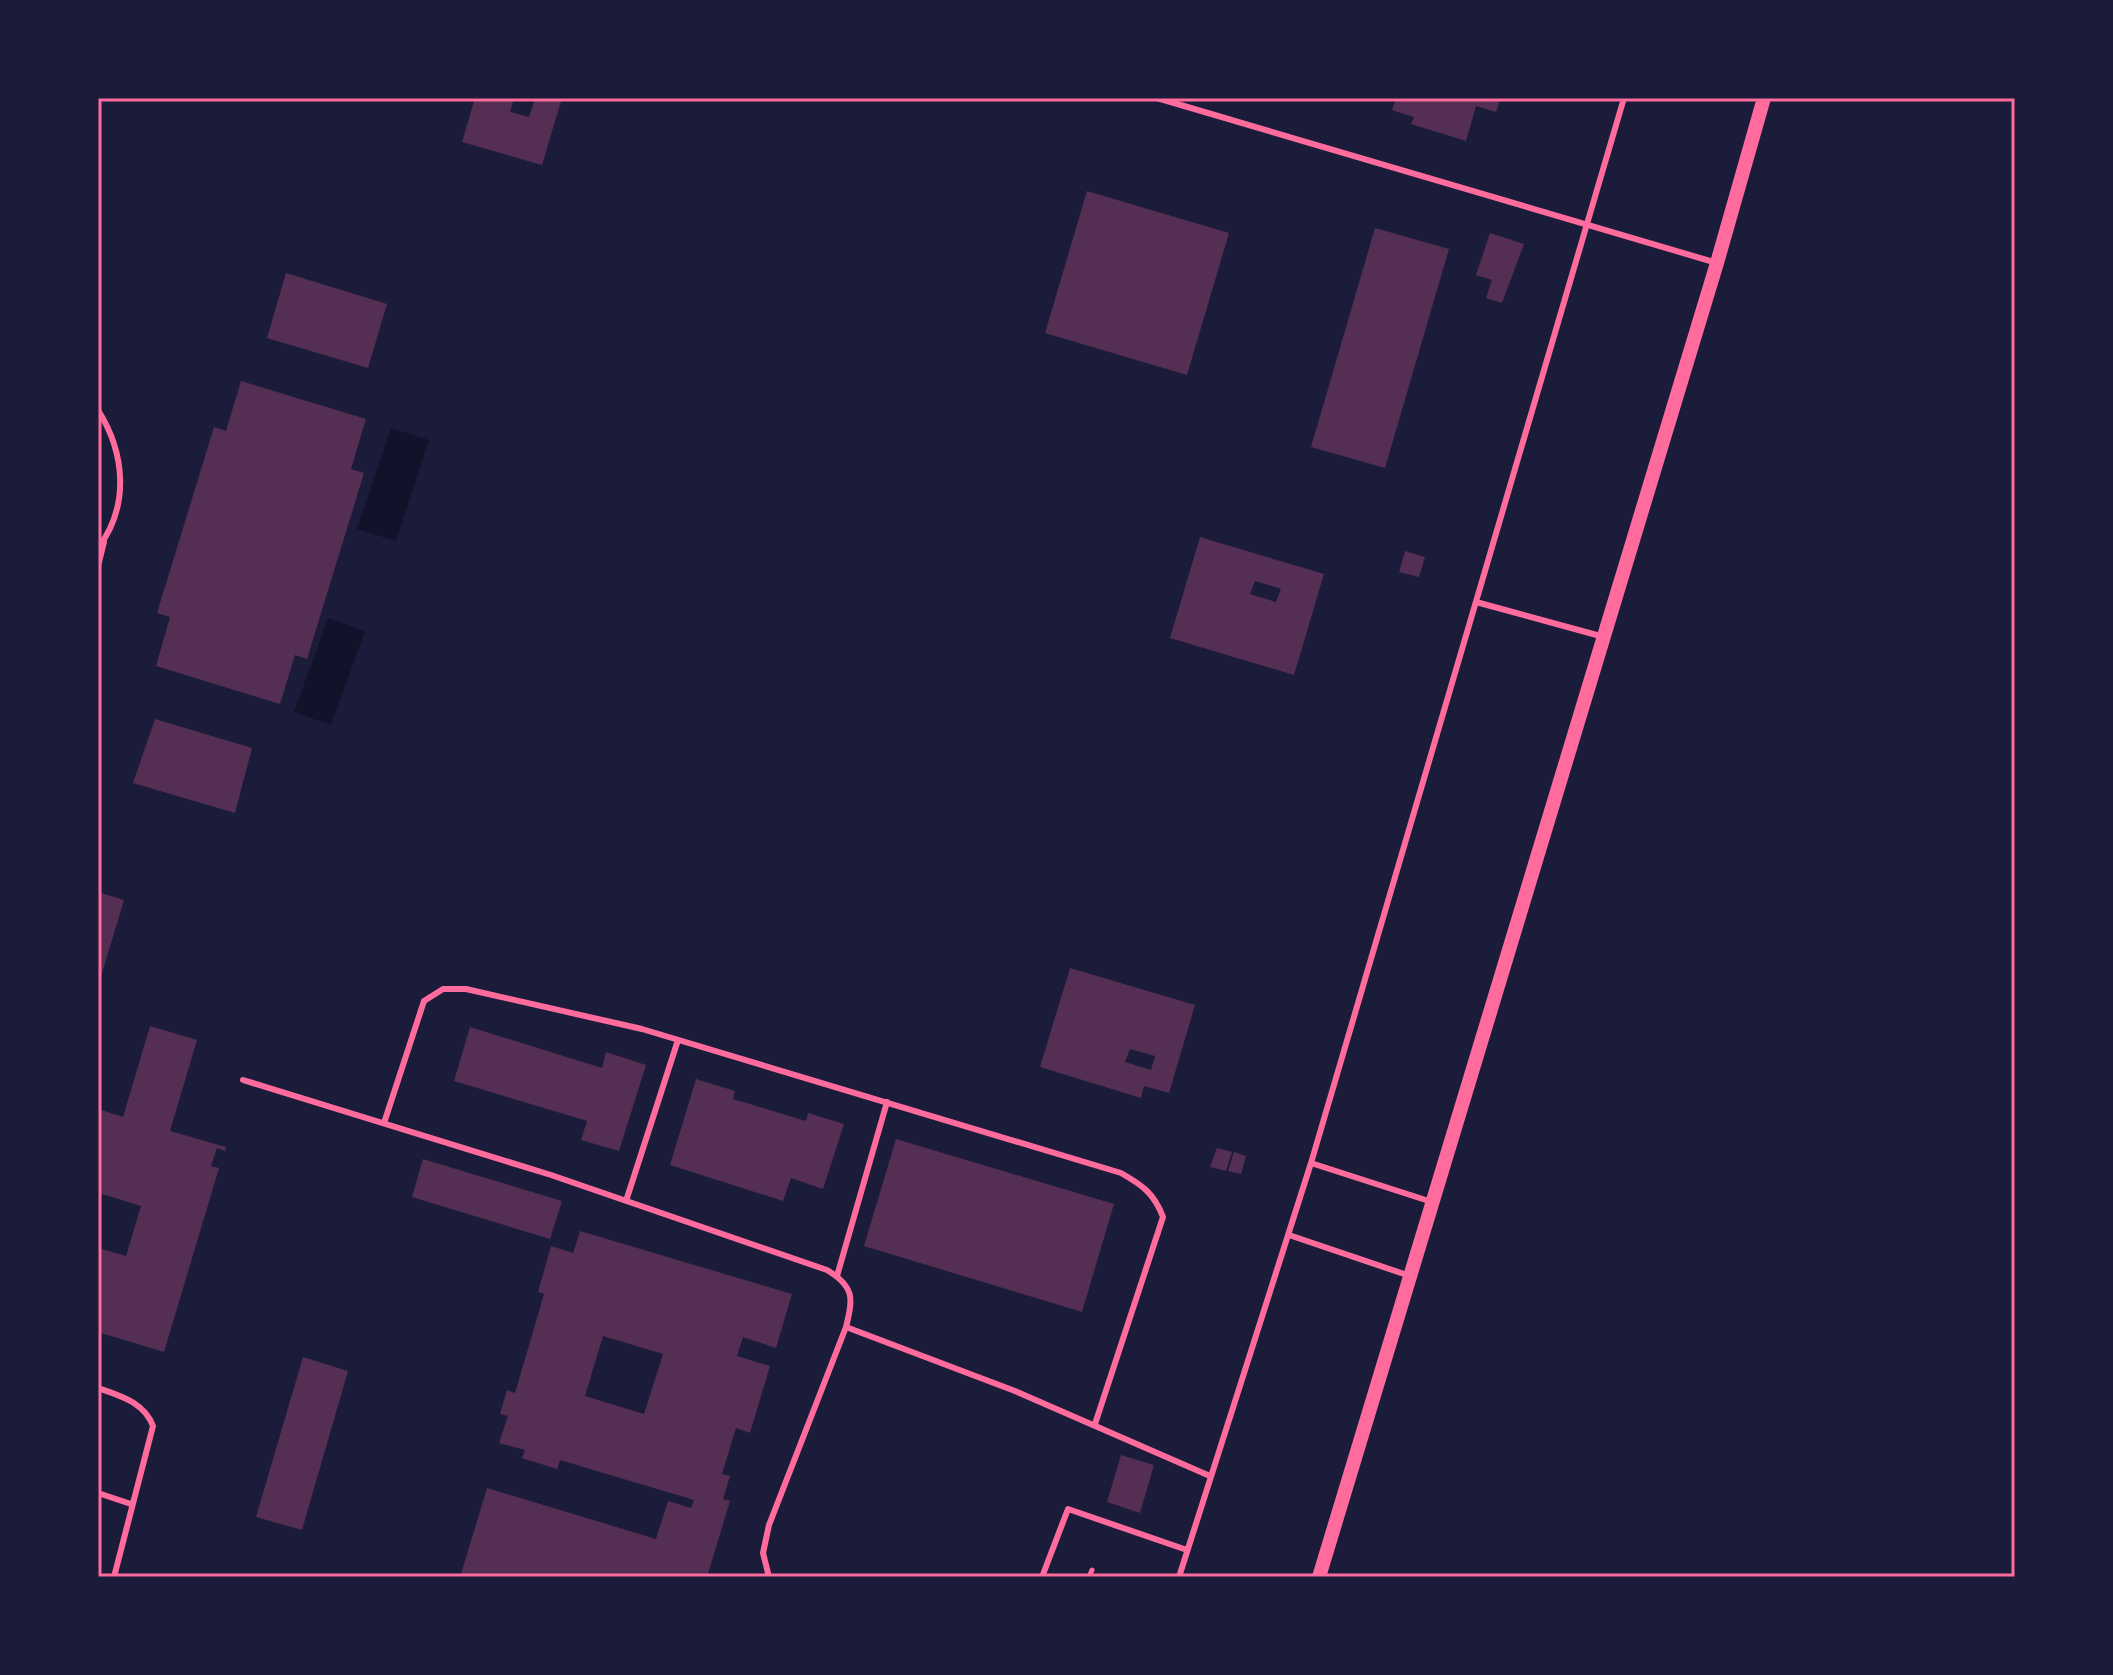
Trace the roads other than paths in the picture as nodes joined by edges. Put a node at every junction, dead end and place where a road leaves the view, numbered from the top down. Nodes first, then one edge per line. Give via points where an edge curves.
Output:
1 (1157, 98) edge
2 (1624, 98) edge
3 (1764, 98) edge
4 (1586, 225) junction
5 (1717, 263) junction
6 (98, 410) edge
7 (105, 540) junction
8 (98, 548) edge
9 (98, 566) edge
10 (1476, 602) junction
11 (1604, 637) junction
12 (678, 1040) junction
13 (243, 1080) dead end
14 (887, 1102) junction
15 (384, 1123) junction
16 (1311, 1163) junction
17 (626, 1201) junction
18 (1432, 1202) junction
19 (1289, 1235) junction
20 (837, 1276) junction
21 (1410, 1276) junction
22 (846, 1327) junction
23 (98, 1388) edge
24 (1095, 1424) junction
25 (1210, 1476) junction
26 (98, 1493) edge
27 (131, 1504) junction
28 (1187, 1550) junction
29 (114, 1577) edge
30 (769, 1577) edge
31 (1042, 1577) edge
32 (1179, 1577) edge
33 (1319, 1577) edge

1 - 4 lane
2 - 4 lane
3 - 5 street
4 - 5 lane
4 - 10 lane
5 - 11 street
6 - 7 lane via 119,457 121,486
7 - 8 lane
7 - 9 lane
10 - 11 lane
10 - 16 lane
11 - 18 street
12 - 14 lane
12 - 15 lane via 466,989 443,989 424,1001
12 - 17 lane
13 - 15 lane
14 - 20 lane
14 - 24 lane via 1121,1173 1156,1199 1163,1217
15 - 17 lane
16 - 18 lane
16 - 19 lane
17 - 20 lane
18 - 21 street
19 - 21 lane
19 - 25 lane
20 - 22 lane via 851,1294
21 - 33 street
22 - 24 lane
22 - 30 lane via 769,1525 763,1553
23 - 27 lane via 139,1405 153,1426
24 - 25 lane
25 - 28 lane
26 - 27 lane
27 - 29 lane
28 - 31 lane via 1068,1509
28 - 32 lane

